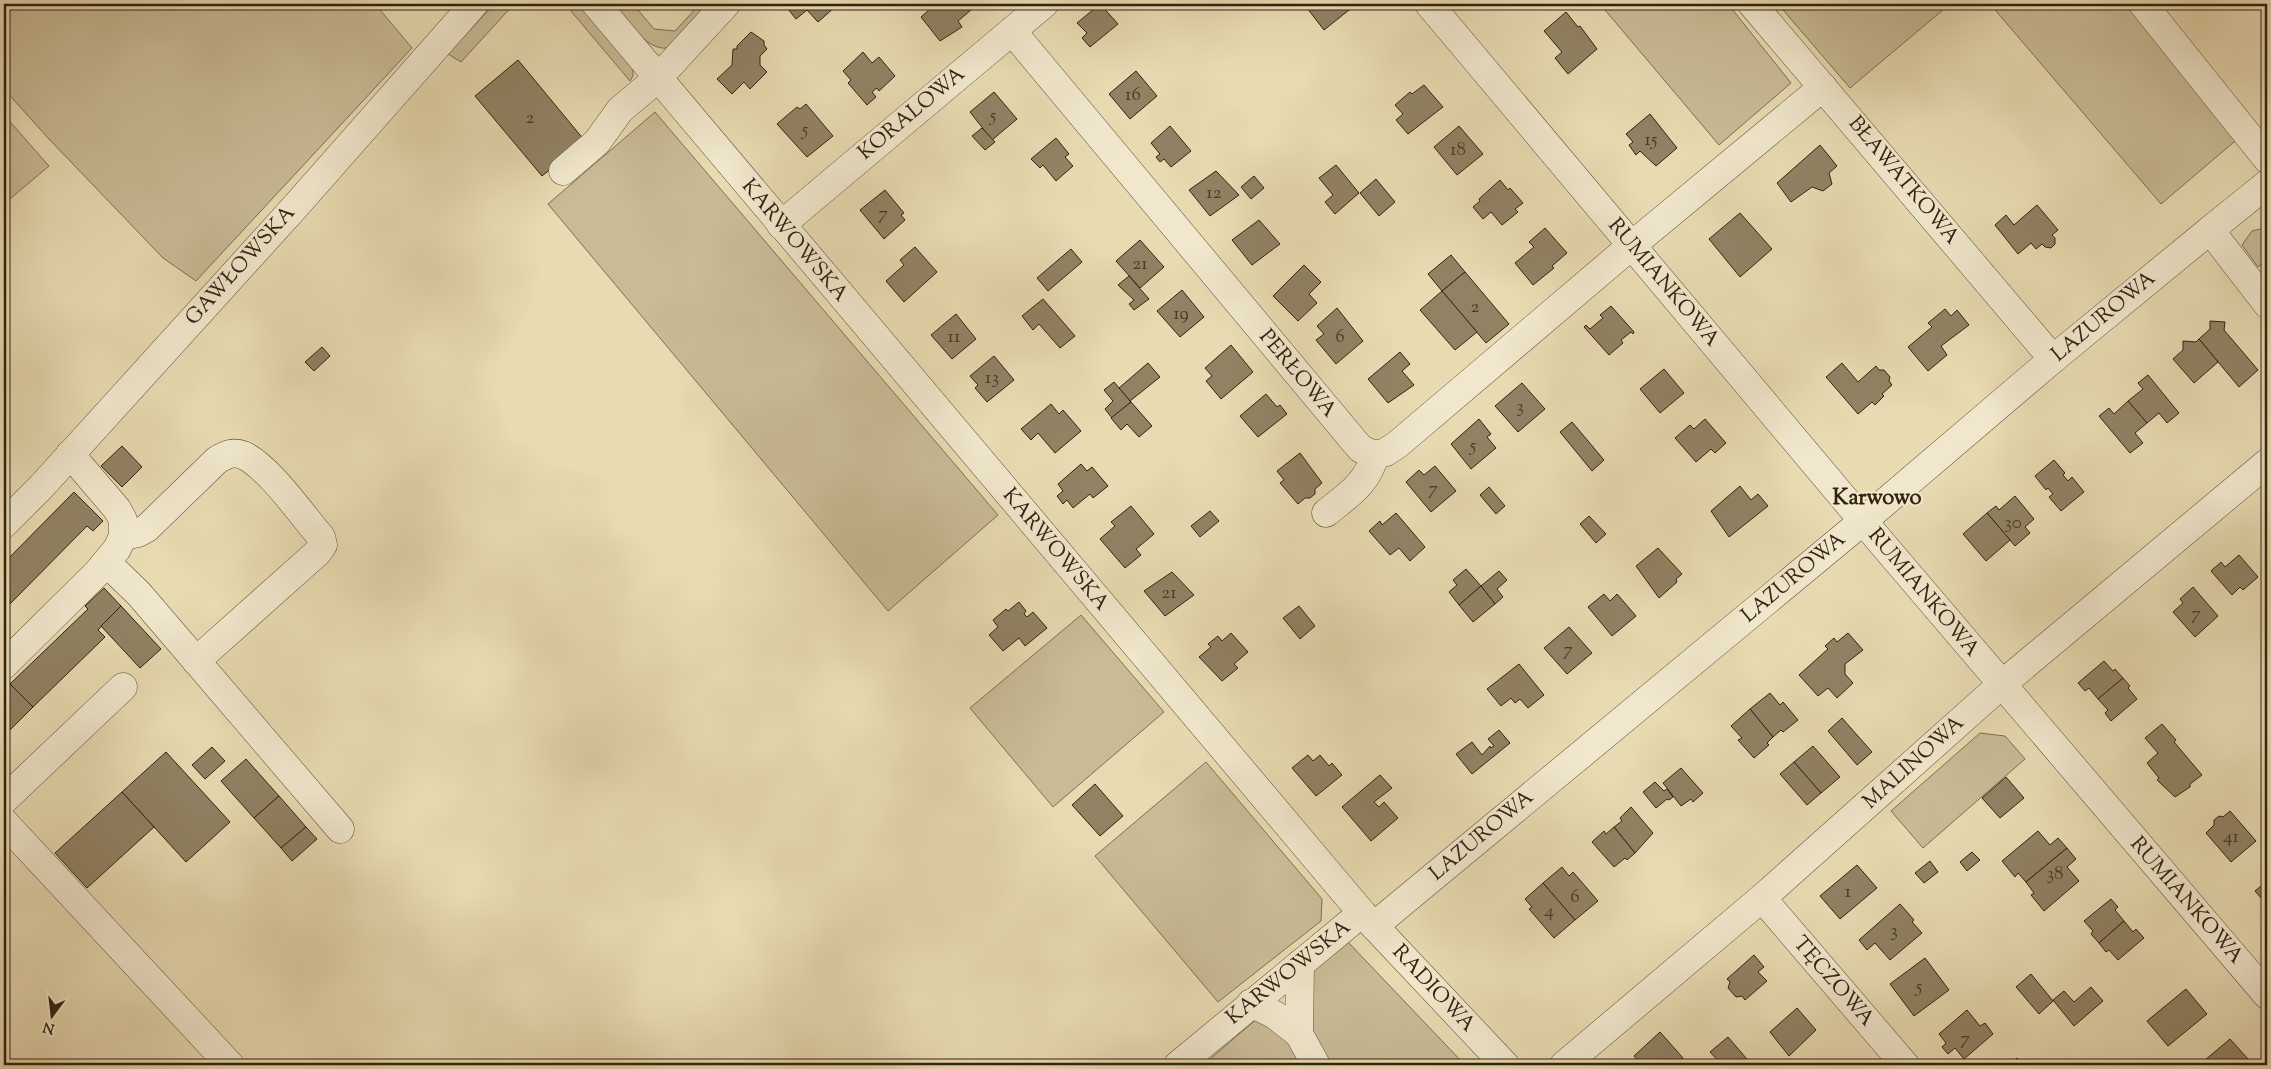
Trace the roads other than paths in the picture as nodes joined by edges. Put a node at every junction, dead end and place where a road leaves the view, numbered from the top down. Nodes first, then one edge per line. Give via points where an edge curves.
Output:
1 (474, 4) edge
2 (596, 4) edge
3 (726, 4) edge
4 (1044, 4) edge
5 (1429, 4) edge
6 (1752, 4) edge
7 (2143, 4) edge
8 (1012, 31) junction
9 (658, 78) junction
10 (1823, 87) junction
11 (2267, 159) edge
12 (563, 171) dead end
13 (2267, 184) edge
14 (780, 225) junction
15 (2210, 230) junction
16 (1631, 246) junction
17 (2267, 304) edge
18 (2054, 359) junction
19 (70, 454) junction
20 (1375, 455) junction
21 (2267, 464) edge
22 (1326, 513) dead end
23 (1863, 521) junction
24 (4, 524) edge
25 (123, 536) junction
26 (106, 562) junction
27 (196, 661) junction
28 (4, 665) edge
29 (2001, 686) junction
30 (123, 687) dead end
31 (4, 800) edge
32 (4, 822) edge
33 (340, 829) dead end
34 (1762, 898) junction
35 (1368, 919) junction
36 (1300, 964) junction
37 (2267, 995) edge
38 (1251, 1003) junction
39 (1299, 1034) junction
40 (230, 1065) edge
41 (1178, 1065) edge
42 (1316, 1065) edge
43 (1505, 1065) edge
44 (1564, 1065) edge
45 (1905, 1065) edge

1 - 19 street, GAWŁOWSKA via 288,215
2 - 9 street, KARWOWSKA
3 - 9 street
4 - 8 street, KORALOWA
5 - 16 street, RUMIANKOWA
6 - 10 street, BŁAWATKOWA
7 - 11 street
8 - 14 street, KORALOWA
8 - 20 street, PERŁOWA via 1354,441 1361,449
9 - 12 street via 620,110 596,142
9 - 14 street, KARWOWSKA
10 - 16 street
10 - 18 street, BŁAWATKOWA
13 - 15 street, LAZUROWA
14 - 35 street, KARWOWSKA
15 - 17 street
15 - 18 street, LAZUROWA
16 - 20 street via 1398,444
16 - 23 street, RUMIANKOWA
18 - 23 street, LAZUROWA
19 - 24 street, GAWŁOWSKA
19 - 25 street via 117,509 123,520
20 - 22 street via 1371,470 1361,484
21 - 29 street, MALINOWA
23 - 29 street, RUMIANKOWA
23 - 35 street, LAZUROWA
25 - 26 street
25 - 27 street via 147,528 217,460 229,453 242,454 261,466 321,537 323,545 317,553
26 - 27 street via 139,594
26 - 28 street
27 - 33 street
29 - 34 street, MALINOWA
29 - 37 street, RUMIANKOWA
30 - 31 street
32 - 40 street
34 - 44 street, MALINOWA
34 - 45 street, TĘCZOWA
35 - 36 street, KARWOWSKA
35 - 43 street, RADIOWA
36 - 38 street, KARWOWSKA
36 - 39 street
38 - 39 street via 1275,1015
38 - 41 street, KARWOWSKA
39 - 42 street

